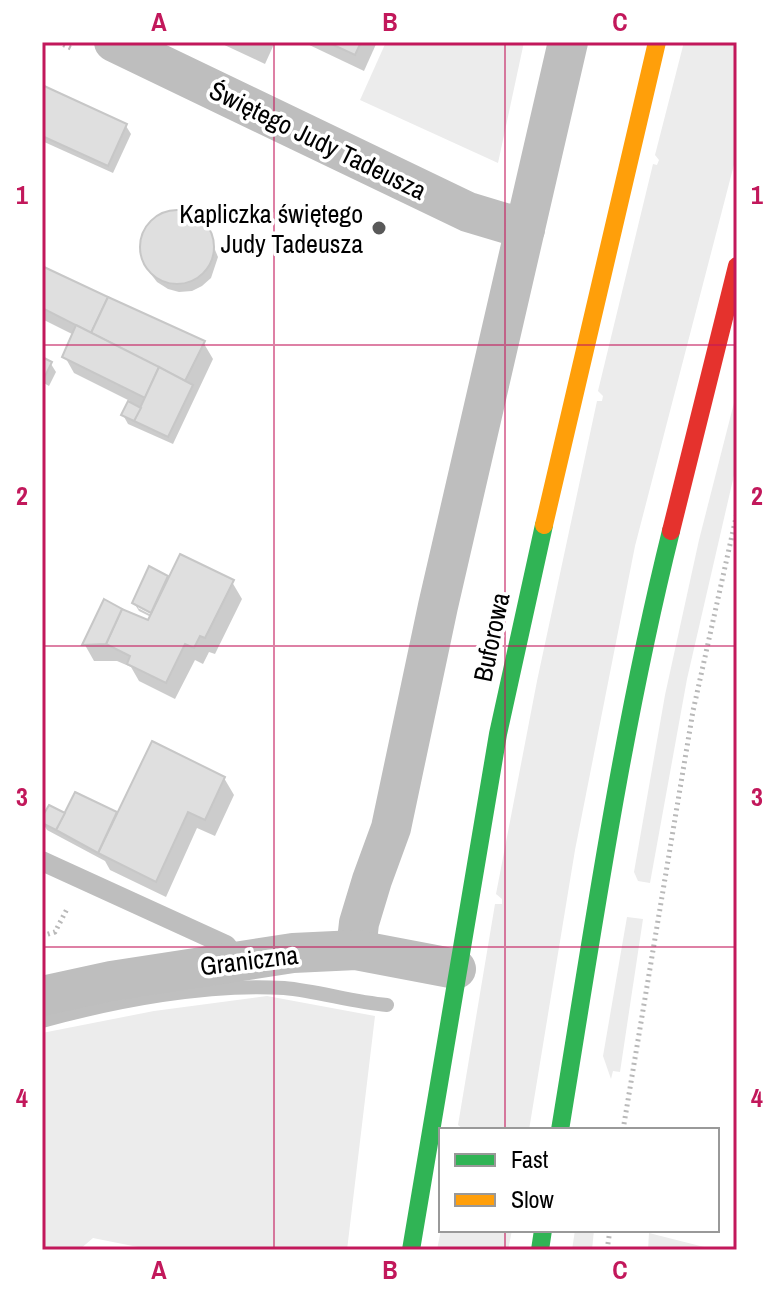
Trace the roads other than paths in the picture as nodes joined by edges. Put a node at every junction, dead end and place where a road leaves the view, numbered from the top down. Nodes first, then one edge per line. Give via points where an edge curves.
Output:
1 (114, 42) edge
2 (568, 42) edge
3 (657, 42) edge
4 (525, 229) junction
5 (737, 266) edge
6 (42, 861) edge
7 (356, 950) junction
8 (238, 960) junction
9 (456, 969) junction
10 (42, 996) edge
11 (560, 1128) edge
12 (411, 1250) edge

1 - 4 street, Świętego Judy Tadeusza via 468,212
2 - 4 street
3 - 9 street, Buforowa via 524,608
4 - 7 street via 391,828 359,923
5 - 11 street via 645,635
6 - 8 lane via 226,945
7 - 8 street, Graniczna
7 - 9 street, Graniczna
8 - 10 street, Graniczna
9 - 12 street, Buforowa

